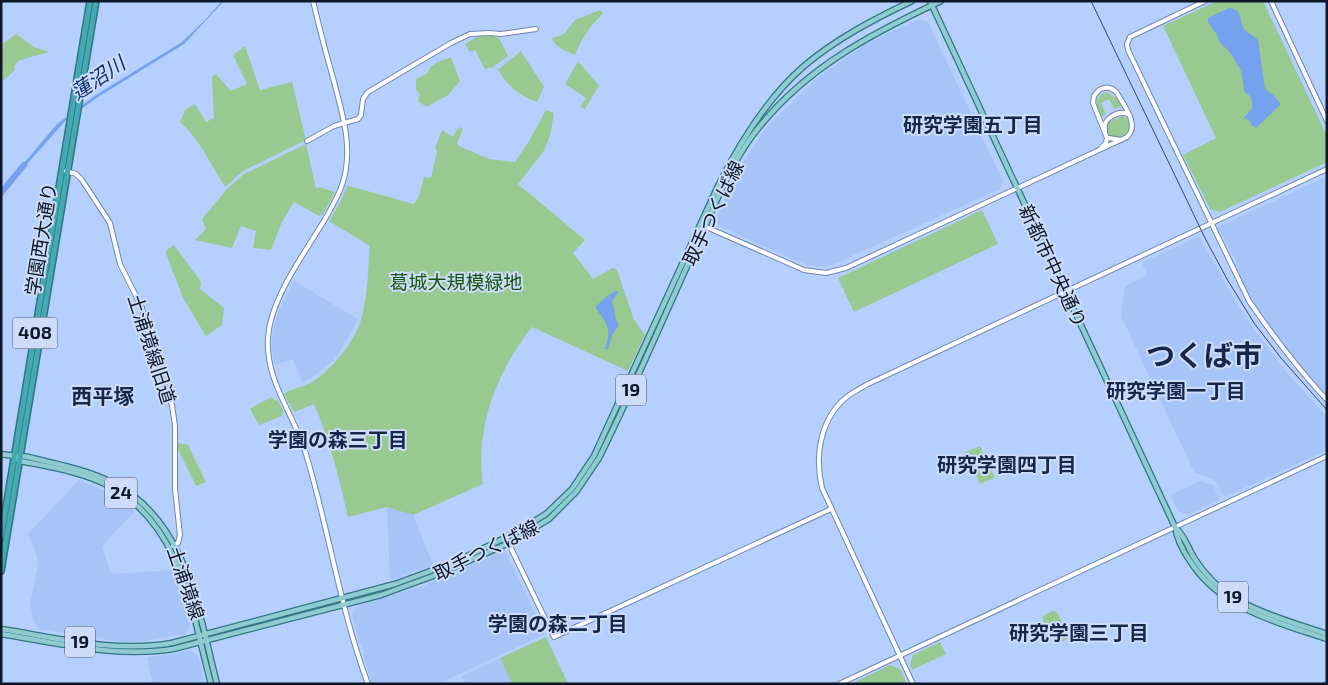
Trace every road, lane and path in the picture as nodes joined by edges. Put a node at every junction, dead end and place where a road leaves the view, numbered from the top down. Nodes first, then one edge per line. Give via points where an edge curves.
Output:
1 (90, 1) edge
2 (96, 1) edge
3 (313, 1) edge
4 (912, 1) edge
5 (942, 1) edge
6 (1206, 1) edge
7 (1271, 1) edge
8 (929, 3) edge
9 (536, 29) dead end
10 (1128, 114) junction
11 (1327, 121) edge
12 (345, 124) junction
13 (1109, 138) junction
14 (1123, 140) junction
15 (307, 141) dead end
16 (1106, 143) junction
17 (1101, 148) junction
18 (1327, 169) edge
19 (65, 171) junction
20 (1016, 188) junction
21 (1211, 223) junction
22 (700, 224) junction
23 (705, 227) junction
24 (1065, 291) junction
25 (1327, 400) edge
26 (1, 454) edge
27 (1327, 456) edge
28 (14, 457) junction
29 (20, 458) junction
30 (831, 509) junction
31 (1175, 526) junction
32 (1, 537) edge
33 (508, 540) junction
34 (172, 547) junction
35 (1, 571) edge
36 (342, 598) junction
37 (344, 604) junction
38 (1, 629) edge
39 (1, 634) edge
40 (1327, 634) edge
41 (202, 638) junction
42 (1327, 639) edge
43 (900, 656) junction
44 (211, 684) edge
45 (217, 684) edge
46 (368, 684) edge
47 (839, 684) edge
48 (913, 684) edge

1 - 19 highway, 学園西大通り / 408
2 - 19 highway, 学園西大通り / 408
3 - 12 street
4 - 22 main road, 取手つくば線 / 19 via 835,43 804,66 778,92 735,153
5 - 8 main road, 取手つくば線 / 19
6 - 21 street via 1137,33 1127,44 1131,59
7 - 11 street
8 - 20 main road, 新都市中央通り / 19
8 - 23 main road, 取手つくば線 / 19 via 845,50 789,95 759,126 746,146
9 - 12 street via 470,34 451,43 368,92 363,98 360,118
10 - 13 street via 1120,113 1106,120 1104,128
10 - 14 street via 1132,129
10 - 16 street via 1112,88 1104,87 1095,94 1093,103
12 - 15 street via 334,126
12 - 36 street via 348,153 343,182 333,206 277,301 270,324 268,348 273,380 306,456
13 - 14 street
13 - 16 street
14 - 17 street
16 - 17 street
17 - 20 street
18 - 21 street
19 - 28 highway, 学園西大通り / 408
19 - 29 highway, 学園西大通り / 408
19 - 34 street, 土浦境線旧道 via 82,180 110,223 120,264 142,308 172,405 180,534 179,541
20 - 23 street via 846,268 826,273 797,268
20 - 24 main road, 新都市中央通り / 19
21 - 24 street
21 - 25 street via 1249,301 1295,365
22 - 23 street
22 - 33 main road, 取手つくば線 / 19 via 587,468 554,508
23 - 33 main road, 取手つくば線 / 19 via 591,471 557,512 538,526
24 - 30 street via 868,384 841,402 825,426 820,443 818,472
24 - 31 main road, 新都市中央通り / 19
26 - 28 main road, 24
27 - 31 street
28 - 29 main road, 24
28 - 32 highway, 学園西大通り / 408
29 - 34 main road, 土浦境線 / 24 via 121,492 151,519
29 - 35 highway, 学園西大通り / 408
30 - 33 street via 554,637
30 - 43 street
31 - 40 main road, 新都市中央通り / 19 via 1201,568 1222,589 1259,610
31 - 42 main road, 新都市中央通り / 19 via 1187,556 1218,593 1242,608
31 - 43 street
33 - 36 main road, 取手つくば線 / 19 via 431,572
33 - 37 main road, 取手つくば線 / 19 via 426,579
34 - 41 main road, 土浦境線 / 24
36 - 37 street
36 - 41 main road, 取手つくば線 / 19
37 - 41 main road, 取手つくば線 / 19
37 - 46 street
38 - 41 main road, 取手つくば線 / 19 via 129,647
39 - 41 main road, 取手つくば線 / 19 via 129,652 161,650
41 - 44 main road, 土浦境線 / 24
41 - 45 main road, 土浦境線 / 24
43 - 47 street
43 - 48 street

